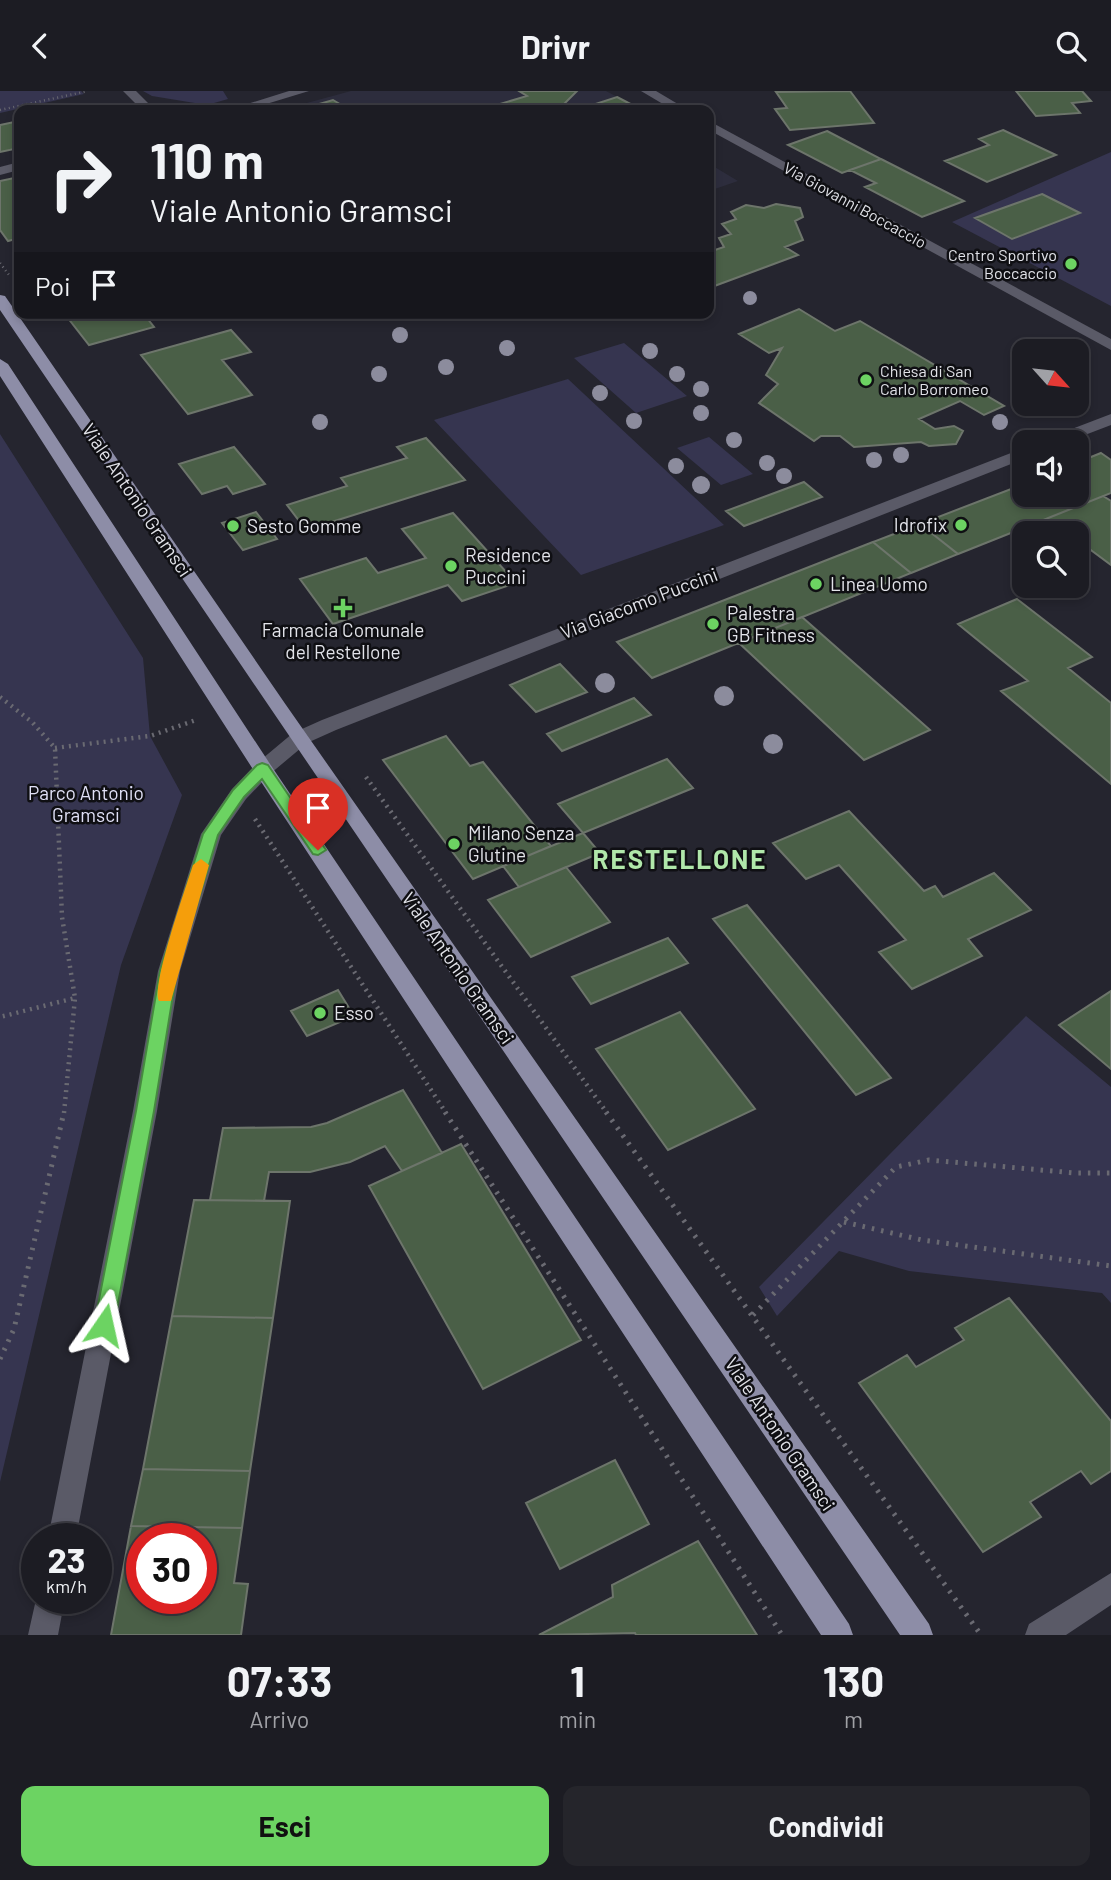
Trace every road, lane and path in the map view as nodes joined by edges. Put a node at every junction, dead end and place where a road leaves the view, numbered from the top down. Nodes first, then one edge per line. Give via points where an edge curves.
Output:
1 (71, 91) edge
2 (88, 91) edge
3 (130, 91) edge
4 (303, 91) edge
5 (647, 91) edge
6 (76, 93) junction
7 (22, 105) edge
8 (144, 105) edge
9 (252, 105) edge
10 (673, 105) edge
11 (714, 128) edge
12 (0, 299) edge
13 (1111, 345) edge
14 (0, 364) edge
15 (1111, 419) edge
16 (1083, 430) edge
17 (1012, 458) edge
18 (0, 697) edge
19 (196, 720) dead end
20 (329, 725) junction
21 (300, 738) junction
22 (55, 748) junction
23 (262, 769) junction
24 (239, 794) junction
25 (75, 998) junction
26 (0, 1017) edge
27 (1111, 1173) edge
28 (844, 1222) junction
29 (1111, 1266) edge
30 (753, 1315) junction
31 (0, 1359) edge
32 (65, 1523) edge
33 (1111, 1588) edge
34 (47, 1614) edge
35 (43, 1635) edge
36 (782, 1635) edge
37 (838, 1635) edge
38 (918, 1635) edge
39 (981, 1635) edge
40 (1040, 1635) edge

1 - 6 path
2 - 6 path
3 - 8 street
4 - 9 street
5 - 10 street
6 - 7 path
11 - 13 street, Via Giovanni Boccaccio
12 - 21 main road, Viale Antonio Gramsci
14 - 23 main road, Viale Antonio Gramsci
15 - 16 street
17 - 20 street, Via Giacomo Puccini
18 - 22 path
19 - 22 path via 150,736
20 - 21 street, Via Giacomo Puccini
20 - 30 path
21 - 23 street, Via Giacomo Puccini
21 - 38 main road, Viale Antonio Gramsci
22 - 25 path via 62,917
23 - 24 street, Via Giacomo Puccini
23 - 37 main road, Viale Antonio Gramsci
24 - 32 street, Via Giacomo Puccini via 211,834 169,971
24 - 36 path
25 - 26 path
25 - 31 path via 63,1121 14,1329
27 - 28 path via 929,1160 896,1167
28 - 29 path via 922,1240
28 - 30 path
30 - 39 path
33 - 40 street
34 - 35 street

